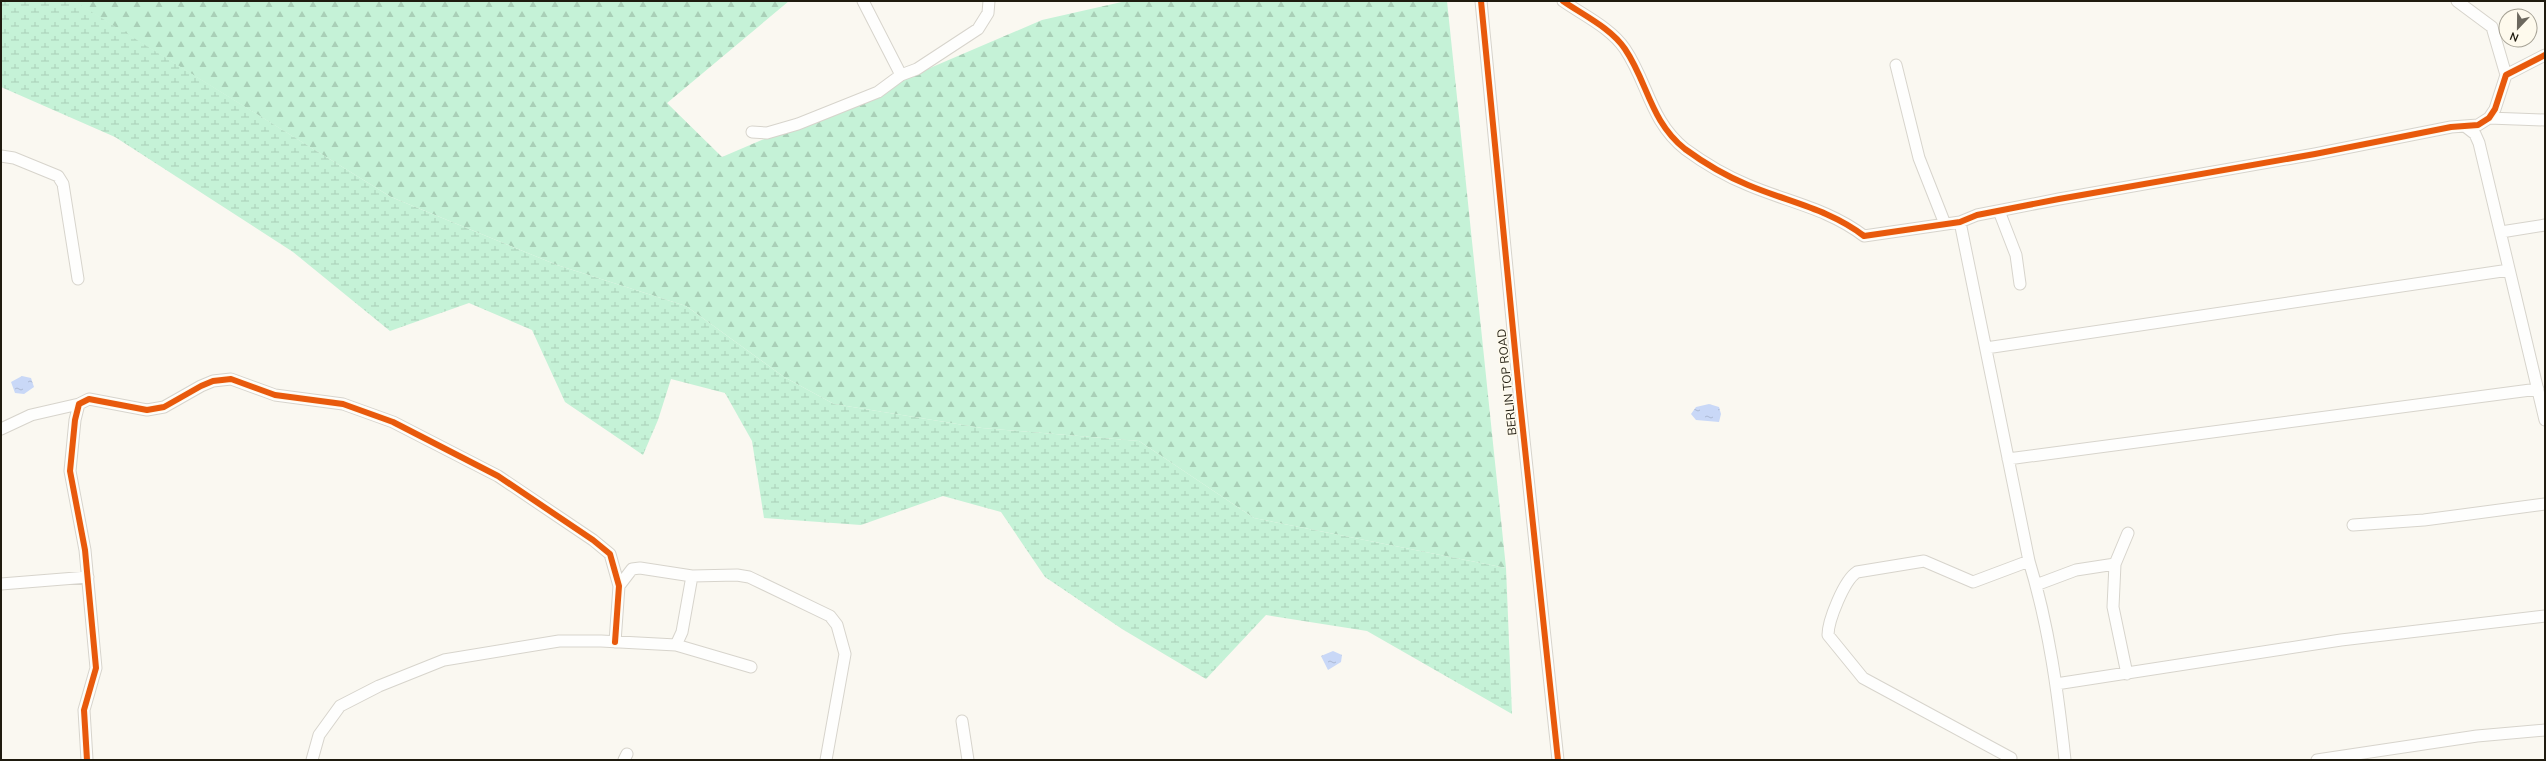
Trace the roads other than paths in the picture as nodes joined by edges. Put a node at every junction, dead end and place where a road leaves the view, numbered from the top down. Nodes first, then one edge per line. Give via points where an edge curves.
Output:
1 (863, 1) edge
2 (989, 1) edge
3 (1481, 1) edge
4 (1563, 1) edge
5 (2457, 1) edge
6 (2545, 55) edge
7 (1896, 65) dead end
8 (901, 75) junction
9 (2506, 75) junction
10 (2489, 118) junction
11 (2545, 120) edge
12 (2466, 127) junction
13 (752, 132) dead end
14 (1, 156) edge
15 (2000, 212) junction
16 (1960, 222) junction
17 (1945, 224) junction
18 (2545, 225) edge
19 (2501, 232) junction
20 (2509, 270) junction
21 (78, 279) dead end
22 (2020, 284) dead end
23 (1986, 348) junction
24 (2538, 389) junction
25 (79, 404) junction
26 (2545, 420) edge
27 (1, 429) edge
28 (2008, 459) junction
29 (2545, 504) edge
30 (2353, 525) dead end
31 (2128, 533) dead end
32 (2029, 561) junction
33 (2114, 564) junction
34 (692, 576) junction
35 (88, 577) junction
36 (1, 584) edge
37 (2036, 585) junction
38 (619, 586) junction
39 (2545, 616) edge
40 (614, 642) junction
41 (676, 645) junction
42 (751, 667) dead end
43 (2126, 674) junction
44 (2056, 684) junction
45 (962, 721) dead end
46 (2545, 730) edge
47 (2011, 758) dead end
48 (87, 760) edge
49 (312, 760) edge
50 (826, 760) edge
51 (968, 760) edge
52 (1558, 760) edge
53 (2065, 760) edge
54 (2317, 760) edge

1 - 8 street
2 - 8 street via 988,13 978,29 917,69
3 - 52 street, BERLIN TOP ROAD
4 - 17 street via 1604,29 1624,48 1636,68 1652,109 1660,122 1685,149 1715,169 1748,185 1818,210 1850,225 1864,236
5 - 9 street via 2492,27
6 - 9 street
7 - 17 street via 1919,158
8 - 13 street via 878,92 798,124 767,133
9 - 10 street via 2496,109
10 - 11 street
10 - 12 street via 2478,125
12 - 15 street via 2450,127
12 - 19 street via 2475,134 2480,143
14 - 21 street via 14,158 58,176 63,184
15 - 16 street via 1977,215
15 - 22 street via 2016,255
16 - 17 street
16 - 23 street
18 - 19 street
19 - 20 street
20 - 23 street
20 - 24 street
23 - 28 street
24 - 26 street
24 - 28 street
25 - 27 street via 31,415
25 - 35 street via 70,471
25 - 38 street via 89,399 147,410 164,407 201,386 231,379 276,395 343,404 393,422 498,476 610,554
28 - 32 street
29 - 30 street via 2424,520
31 - 33 street
32 - 37 street
32 - 47 street via 1973,582 1924,561 1857,572 1835,606 1828,630 1828,635 1863,678
33 - 37 street via 2076,570
33 - 43 street via 2113,607
34 - 38 street via 632,569
34 - 41 street via 682,632
34 - 50 street via 749,577 830,616 837,624 845,654
35 - 36 street
35 - 48 street via 96,668 84,710
37 - 44 street
38 - 40 street
39 - 43 street via 2341,640
40 - 41 street
40 - 49 street via 559,642 444,660 379,686 340,706 319,735
41 - 42 street
43 - 44 street
44 - 53 street
45 - 51 street
46 - 54 street via 2476,736

